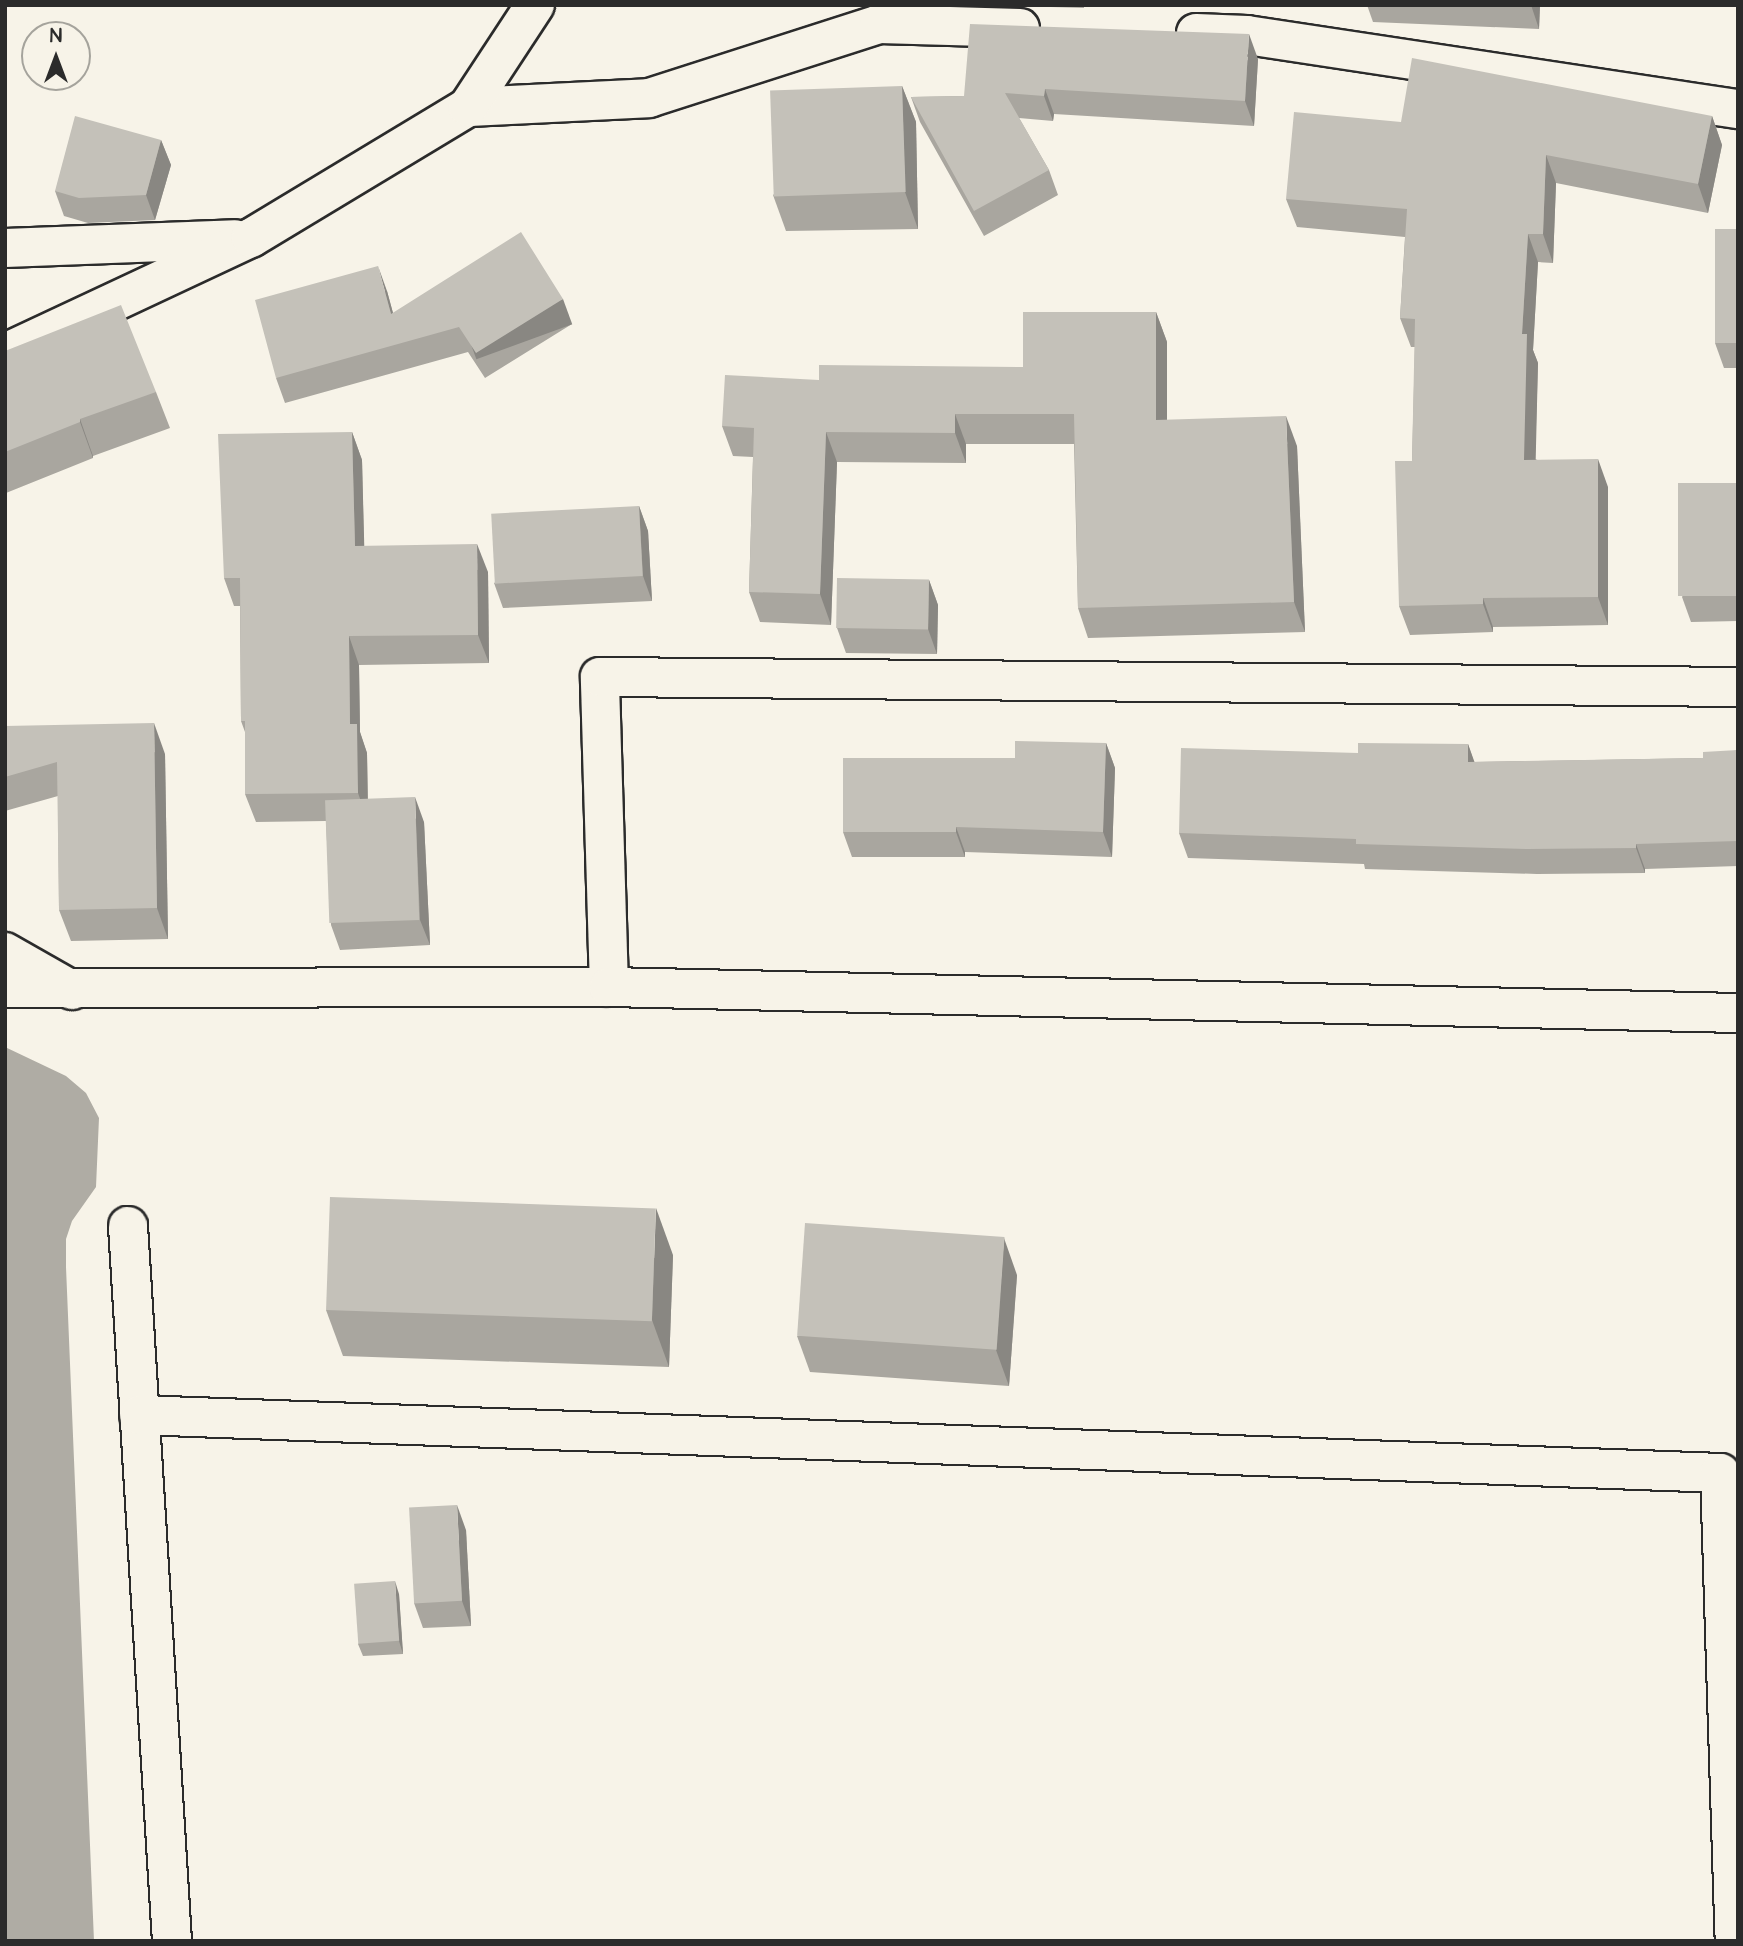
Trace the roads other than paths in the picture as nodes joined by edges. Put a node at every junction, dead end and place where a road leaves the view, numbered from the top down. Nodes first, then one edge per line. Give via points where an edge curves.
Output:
1 (535, 5) edge
2 (1057, 29) edge
3 (1166, 33) edge
4 (468, 107) junction
5 (1738, 109) edge
6 (251, 238) junction
7 (5, 248) edge
8 (5, 353) edge
9 (1738, 687) edge
10 (5, 952) edge
11 (609, 987) junction
12 (5, 988) edge
13 (72, 990) junction
14 (1738, 1013) edge
15 (128, 1226) dead end
16 (139, 1415) junction
17 (1729, 1473) edge
18 (172, 1941) edge
19 (1735, 1941) edge

1 - 4 street
2 - 4 street via 880,24 649,98
3 - 5 street via 1247,35
4 - 6 street
6 - 7 street
6 - 8 street
9 - 11 street via 600,677
10 - 13 street
11 - 13 street
11 - 14 street
12 - 13 street
15 - 16 street
16 - 17 street
16 - 18 street
17 - 19 street

